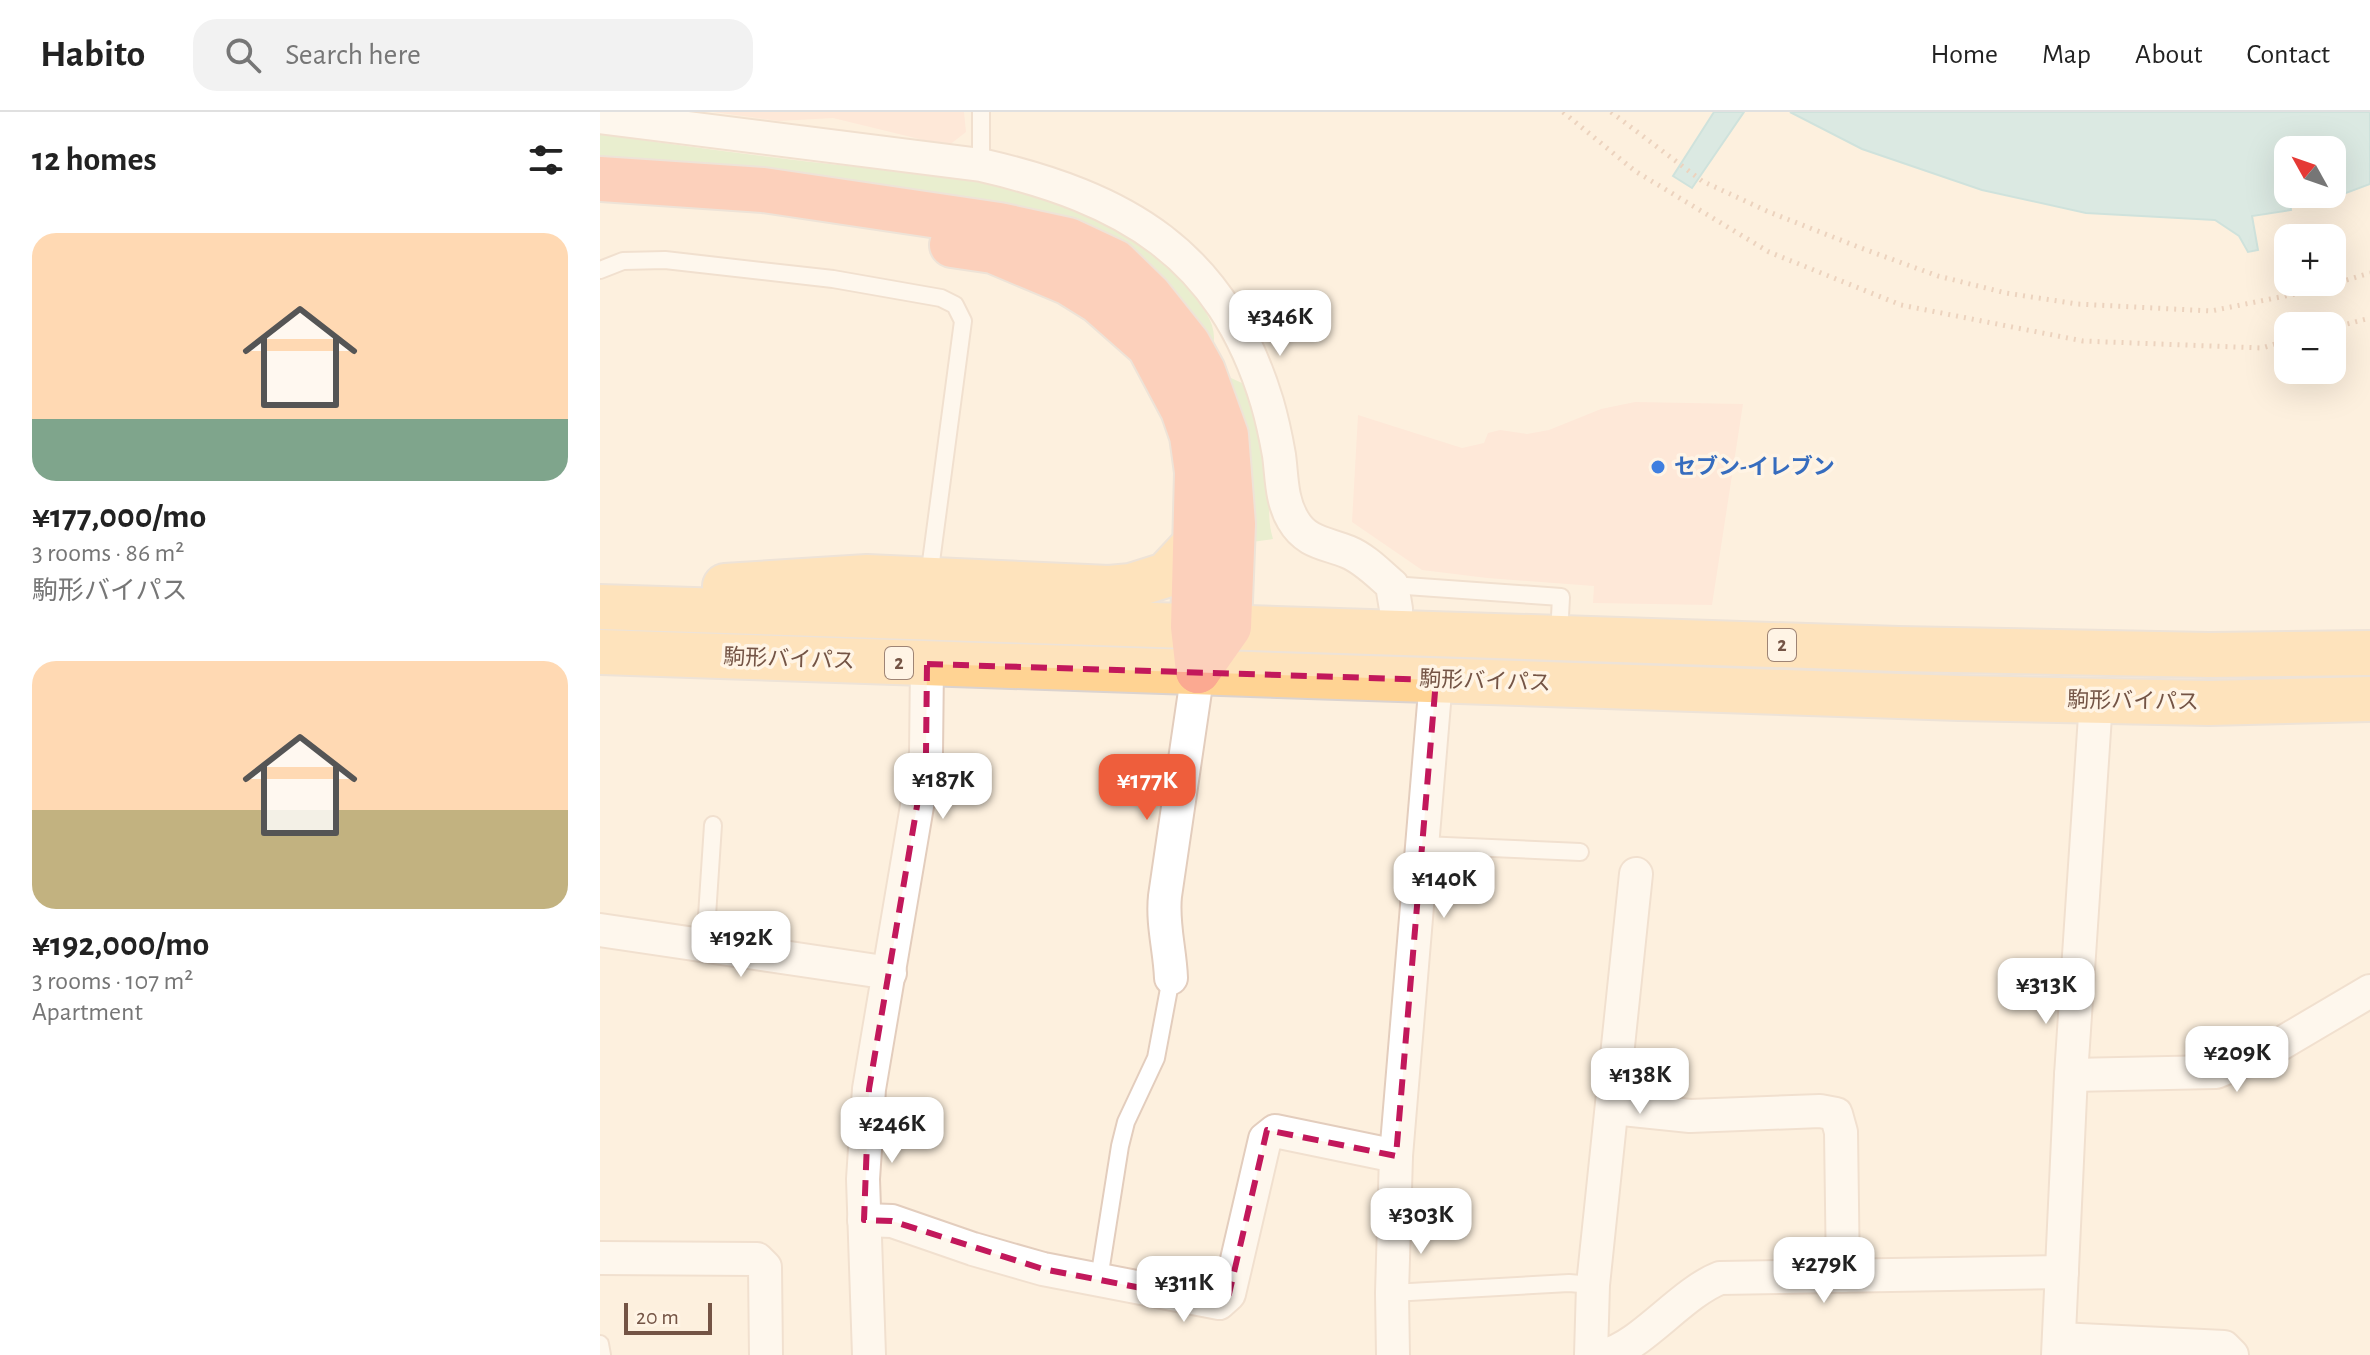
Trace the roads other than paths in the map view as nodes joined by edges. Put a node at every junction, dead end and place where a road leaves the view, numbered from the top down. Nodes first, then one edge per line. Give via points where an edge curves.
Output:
1 (981, 112) edge
2 (600, 117) edge
3 (981, 165) junction
4 (600, 179) edge
5 (600, 206) edge
6 (600, 270) edge
7 (1247, 349) junction
8 (1203, 371) junction
9 (1195, 544) junction
10 (1392, 585) junction
11 (927, 599) junction
12 (600, 606) edge
13 (1211, 627) junction
14 (1396, 634) junction
15 (1559, 637) junction
16 (600, 652) edge
17 (2370, 653) edge
18 (927, 664) junction
19 (1198, 671) junction
20 (2209, 679) junction
21 (1436, 680) junction
22 (2370, 699) edge
23 (2096, 701) junction
24 (713, 825) dead end
25 (1423, 845) junction
26 (1580, 852) dead end
27 (1636, 874) dead end
28 (600, 930) edge
29 (705, 946) junction
30 (890, 973) junction
31 (1171, 978) joint
32 (2370, 991) edge
33 (2071, 1075) junction
34 (1613, 1108) junction
35 (1396, 1156) junction
36 (864, 1220) junction
37 (600, 1258) edge
38 (2062, 1272) junction
39 (1843, 1276) junction
40 (1099, 1279) junction
41 (1593, 1285) junction
42 (1392, 1293) junction
43 (600, 1344) edge
44 (2058, 1347) edge
45 (602, 1355) edge
46 (766, 1355) edge
47 (869, 1355) edge
48 (1393, 1355) edge
49 (1591, 1355) edge
50 (1604, 1355) edge
51 (2232, 1355) edge

1 - 3 lane
2 - 3 street
3 - 7 street via 1087,196 1156,234 1222,302
4 - 8 highway via 820,197 1068,240 1115,262 1170,317
5 - 9 highway via 764,220 993,251 1069,283 1149,346 1183,410 1197,472
6 - 11 lane via 623,261 665,260 833,279 955,305 963,321
7 - 8 street
7 - 10 street via 1267,402 1284,501 1293,521 1308,538 1349,552
8 - 13 highway via 1226,435 1231,470 1233,549
9 - 11 main road via 1166,575 1131,586
9 - 13 highway
10 - 14 street
10 - 15 lane via 1561,597
11 - 12 main road via 867,577 706,587
11 - 13 main road, 駒形バイパス / 2
13 - 14 main road, 駒形バイパス / 2
13 - 19 highway
14 - 15 main road, 駒形バイパス / 2
15 - 20 main road, 駒形バイパス / 2 via 1899,649
16 - 18 main road, 駒形バイパス / 2
17 - 20 main road, 駒形バイパス / 2
18 - 19 main road, 駒形バイパス / 2
18 - 30 street via 926,753
19 - 21 main road, 駒形バイパス / 2
19 - 31 street via 1165,896
20 - 22 main road, 駒形バイパス / 2
20 - 23 main road, 駒形バイパス / 2
21 - 23 main road, 駒形バイパス / 2
21 - 25 street
23 - 33 street
24 - 29 lane
25 - 26 lane
25 - 35 street
27 - 34 street
28 - 29 street
29 - 30 street
30 - 36 street via 869,1089
31 - 40 lane via 1156,1058 1120,1146
32 - 33 street via 2270,1050 2216,1072
33 - 38 street
34 - 39 street via 1690,1116 1836,1114 1841,1132
34 - 41 street
35 - 40 street via 1275,1131 1265,1139 1229,1294 1219,1303
35 - 42 street
36 - 40 street via 892,1221 1043,1269
36 - 47 street
37 - 46 street via 757,1259 765,1267
38 - 39 street
38 - 44 street
39 - 50 street via 1720,1278 1628,1344
41 - 42 lane
41 - 49 street
42 - 48 street
43 - 45 lane
44 - 51 street via 2224,1347

